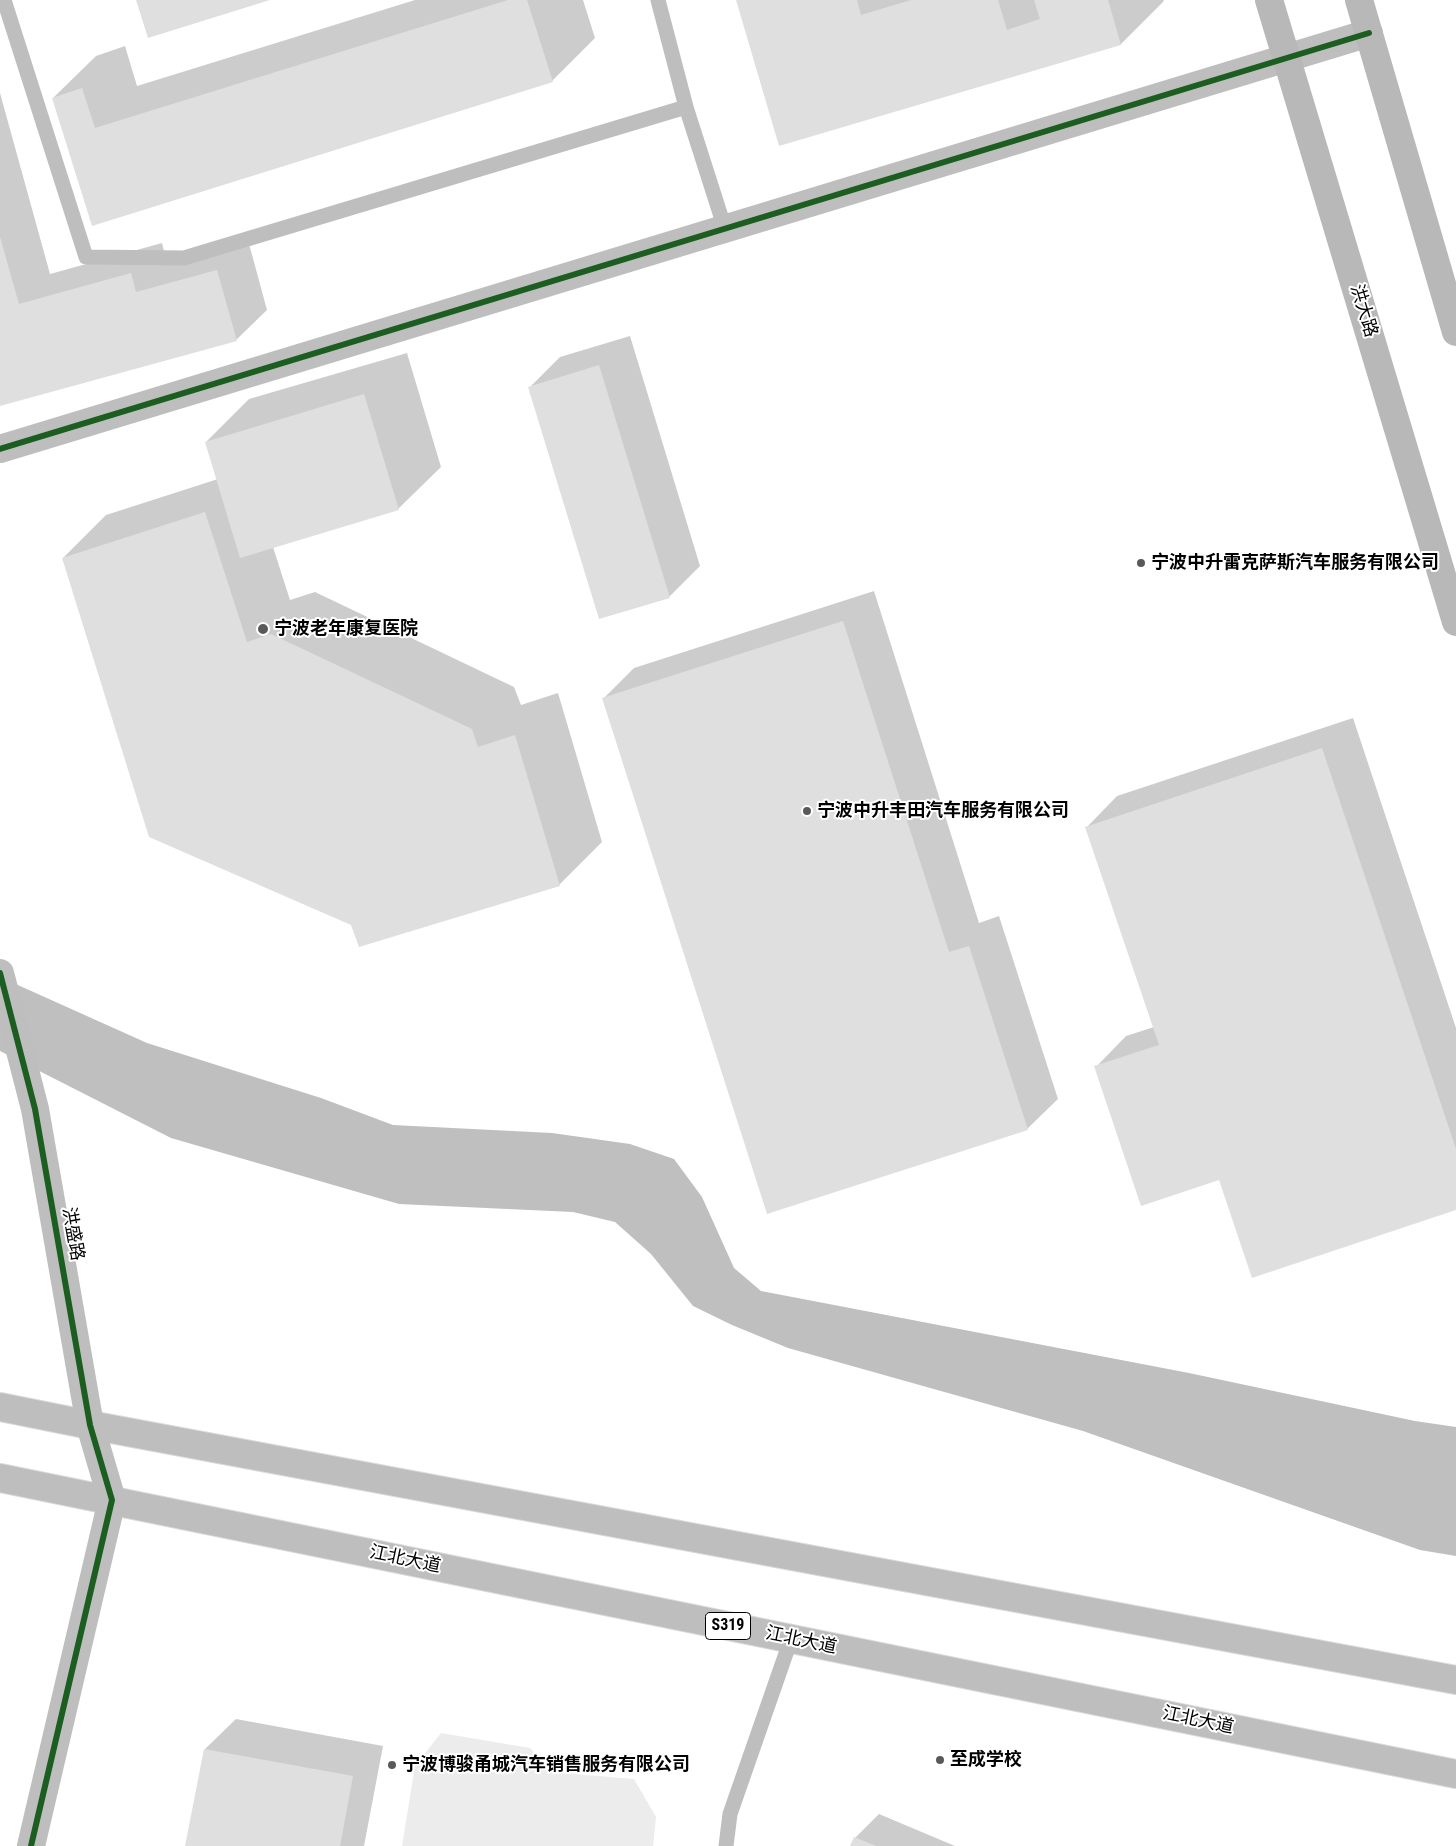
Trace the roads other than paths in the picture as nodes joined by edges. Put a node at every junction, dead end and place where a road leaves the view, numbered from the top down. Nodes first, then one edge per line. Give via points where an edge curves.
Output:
1 (4, 0) edge
2 (658, 0) edge
3 (1269, 0) edge
4 (1359, 0) edge
5 (1369, 34) junction
6 (1287, 58) junction
7 (686, 107) junction
8 (725, 229) junction
9 (1456, 332) edge
10 (0, 449) edge
11 (1456, 622) edge
12 (0, 973) edge
13 (0, 1407) edge
14 (90, 1425) junction
15 (0, 1478) edge
16 (112, 1500) junction
17 (791, 1639) junction
18 (1456, 1680) edge
19 (1456, 1774) edge
20 (31, 1846) edge
21 (726, 1846) edge

1 - 7 lane via 86,257 184,258
2 - 7 lane
3 - 6 main road, 洪大路
4 - 5 main road
5 - 6 main road
5 - 9 main road
6 - 8 main road
6 - 11 main road, 洪大路
7 - 8 lane
8 - 10 main road
12 - 14 main road, 洪盛路 via 35,1109
13 - 14 main road
14 - 16 main road, 洪盛路
14 - 18 main road
15 - 16 main road, 江北大道 / S319
16 - 17 main road, 江北大道 / S319
16 - 20 main road
17 - 19 main road, 江北大道 / S319
17 - 21 lane via 730,1814

